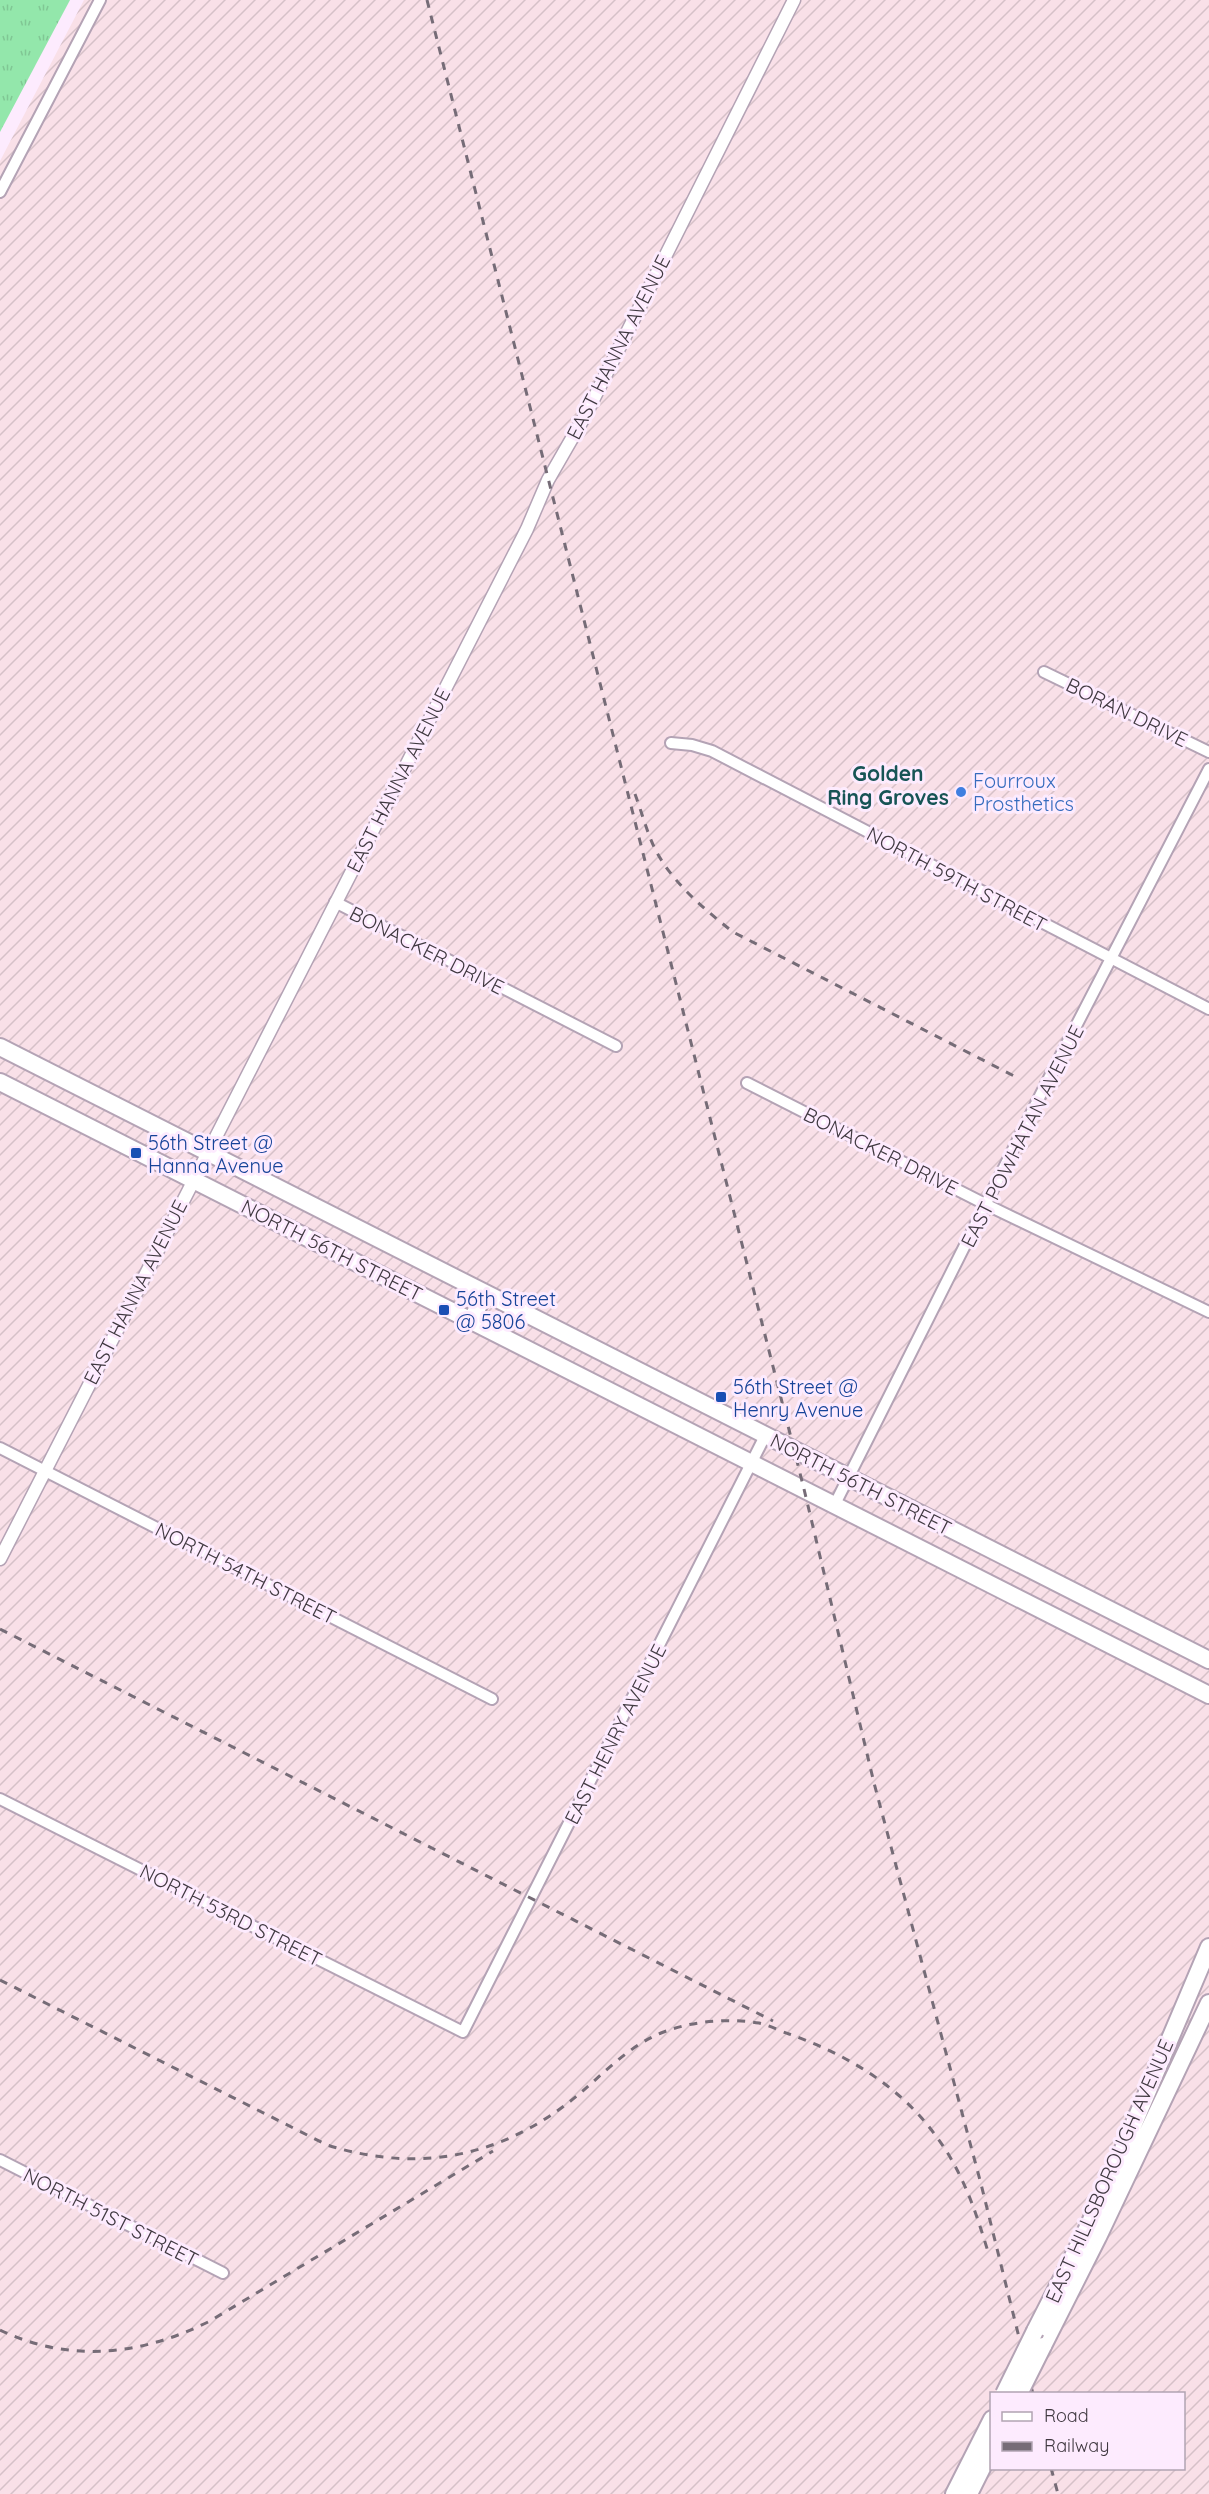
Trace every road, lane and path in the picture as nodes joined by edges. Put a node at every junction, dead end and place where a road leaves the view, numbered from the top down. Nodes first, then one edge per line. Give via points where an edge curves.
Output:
1 (100, 0) edge
2 (794, 0) edge
3 (0, 192) edge
4 (1044, 672) dead end
5 (671, 743) dead end
6 (1209, 752) edge
7 (1209, 769) edge
8 (335, 902) junction
9 (1112, 960) junction
10 (1209, 1009) edge
11 (616, 1046) dead end
12 (0, 1047) edge
13 (0, 1082) edge
14 (747, 1083) dead end
15 (207, 1152) junction
16 (193, 1179) junction
17 (987, 1205) junction
18 (485, 1293) junction
19 (1209, 1312) edge
20 (471, 1321) junction
21 (765, 1436) junction
22 (0, 1448) edge
23 (752, 1463) junction
24 (44, 1470) junction
25 (848, 1478) junction
26 (835, 1504) junction
27 (0, 1559) edge
28 (1209, 1660) edge
29 (1209, 1695) edge
30 (492, 1699) dead end
31 (0, 1799) edge
32 (1209, 1947) edge
33 (1209, 2003) edge
34 (463, 2032) joint
35 (0, 2160) edge
36 (223, 2273) dead end
37 (1039, 2338) junction
38 (1005, 2392) edge
39 (1020, 2392) edge
40 (990, 2423) edge
41 (990, 2452) edge
42 (954, 2494) edge
43 (969, 2494) edge

1 - 3 street
2 - 8 street, EAST HANNA AVENUE
4 - 6 street, BORAN DRIVE
5 - 9 street, NORTH 59TH STREET via 712,751
7 - 9 street, EAST POWHATAN AVENUE
8 - 11 street, BONACKER DRIVE
8 - 15 street, EAST HANNA AVENUE
9 - 10 street, NORTH 59TH STREET
9 - 17 street, EAST POWHATAN AVENUE
12 - 15 main road, NORTH 56TH STREET
13 - 16 main road, NORTH 56TH STREET
14 - 17 street, BONACKER DRIVE
15 - 16 street, EAST HANNA AVENUE
15 - 18 main road, NORTH 56TH STREET
16 - 20 main road, NORTH 56TH STREET
16 - 24 street, EAST HANNA AVENUE
17 - 19 street, BONACKER DRIVE
17 - 25 street, EAST POWHATAN AVENUE
18 - 20 main road
18 - 21 main road, NORTH 56TH STREET
20 - 23 main road, NORTH 56TH STREET
21 - 23 street, EAST HENRY AVENUE
21 - 25 main road, NORTH 56TH STREET
22 - 24 street, NORTH 54TH STREET
23 - 26 main road, NORTH 56TH STREET
23 - 34 street, EAST HENRY AVENUE
24 - 27 street, EAST HANNA AVENUE
24 - 30 street, NORTH 54TH STREET
25 - 26 street, EAST POWHATAN AVENUE
25 - 28 main road, NORTH 56TH STREET
26 - 29 main road, NORTH 56TH STREET
31 - 34 street, NORTH 53RD STREET
32 - 37 main road, EAST HILLSBOROUGH AVENUE
33 - 37 main road, EAST HILLSBOROUGH AVENUE via 1098,2237
35 - 36 street, NORTH 51ST STREET
37 - 38 main road, EAST HILLSBOROUGH AVENUE, bridge
37 - 39 main road, EAST HILLSBOROUGH AVENUE, bridge
40 - 42 main road
41 - 43 main road

